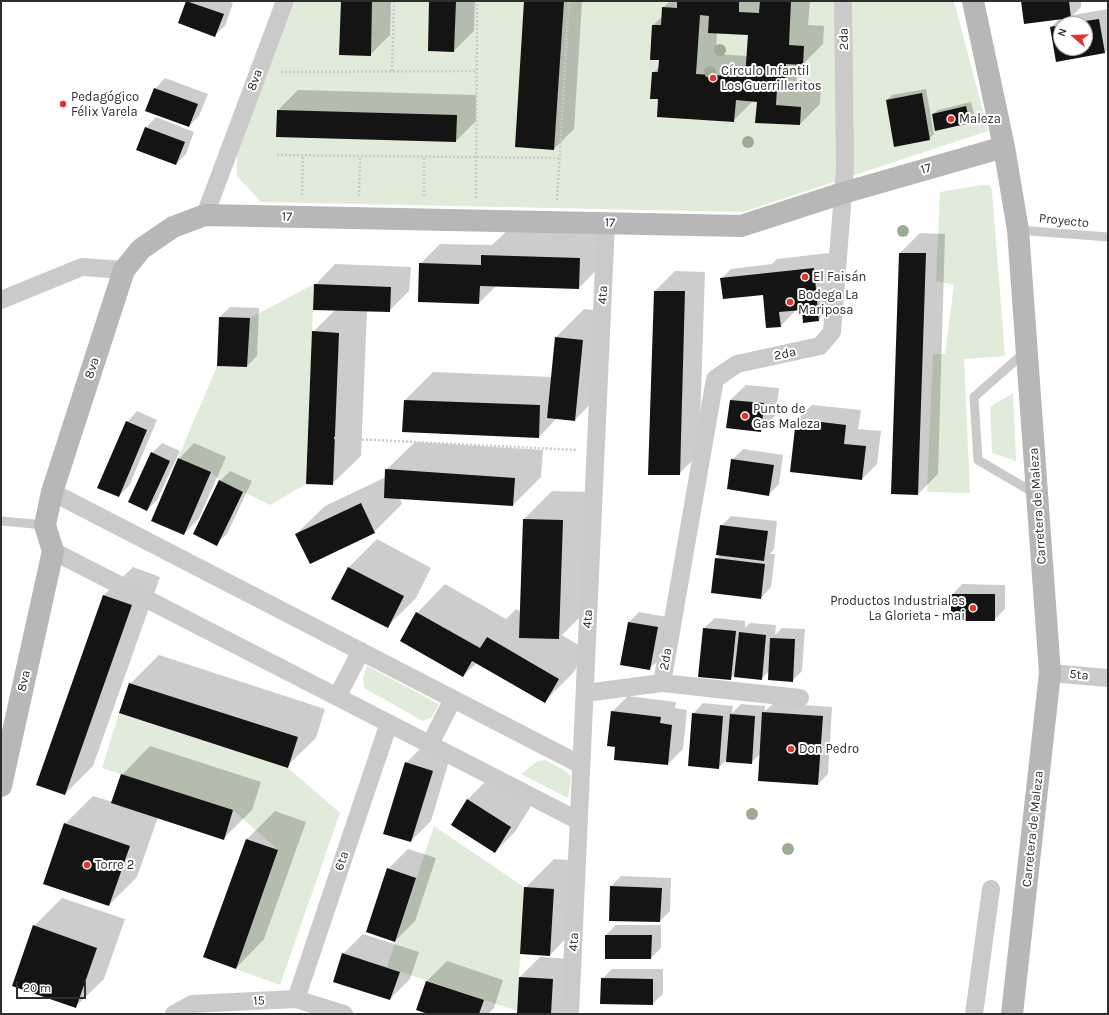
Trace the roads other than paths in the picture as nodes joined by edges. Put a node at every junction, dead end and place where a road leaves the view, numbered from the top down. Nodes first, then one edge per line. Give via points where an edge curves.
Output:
1 (284, 1) edge
2 (973, 1) edge
3 (844, 2) dead end
4 (1004, 147) junction
5 (843, 193) junction
6 (205, 215) junction
7 (606, 223) junction
8 (1018, 230) junction
9 (1108, 237) edge
10 (124, 270) junction
11 (1, 300) edge
12 (1027, 351) junction
13 (52, 492) junction
14 (1037, 495) junction
15 (1, 521) edge
16 (46, 525) junction
17 (53, 551) junction
18 (361, 651) junction
19 (1050, 673) junction
20 (1108, 678) edge
21 (662, 683) junction
22 (585, 693) junction
23 (337, 697) junction
24 (800, 698) dead end
25 (453, 699) junction
26 (389, 723) junction
27 (6, 741) edge
28 (430, 744) junction
29 (582, 765) junction
30 (1, 786) edge
31 (579, 821) junction
32 (991, 889) dead end
33 (296, 999) junction
34 (174, 1014) edge
35 (344, 1014) edge
36 (570, 1014) edge
37 (974, 1014) edge
38 (1012, 1014) edge

1 - 6 street, 8va
2 - 4 street, Carretera de Maleza
3 - 5 street, 2da
4 - 5 street, 17
4 - 8 street, Carretera de Maleza
5 - 7 street, 17 via 741,226
5 - 21 street, 2da via 832,332 820,346 737,364 715,379
6 - 7 street, 17
6 - 10 street, 8va via 172,227 141,249
7 - 22 street, 4ta
8 - 9 lane, Proyecto
8 - 12 street, Carretera de Maleza
10 - 11 street via 82,267
10 - 13 street, 8va
12 - 14 street, Carretera de Maleza
12 - 14 lane via 974,396 978,460
13 - 16 street, 8va
13 - 18 street
14 - 19 street, Carretera de Maleza
15 - 16 lane
16 - 17 street, 8va
17 - 23 street
17 - 27 street, 8va
18 - 23 street
18 - 25 street
19 - 20 street, 5ta
19 - 38 street, Carretera de Maleza
21 - 22 street
21 - 24 street
22 - 29 street, 4ta
23 - 26 street
25 - 28 street
25 - 29 street
26 - 28 street
26 - 33 street, 6ta
27 - 30 street, 8va
28 - 31 street
29 - 31 street, 4ta
31 - 36 street, 4ta
32 - 37 street
33 - 34 street, 15 via 192,1004
33 - 35 street, 15

